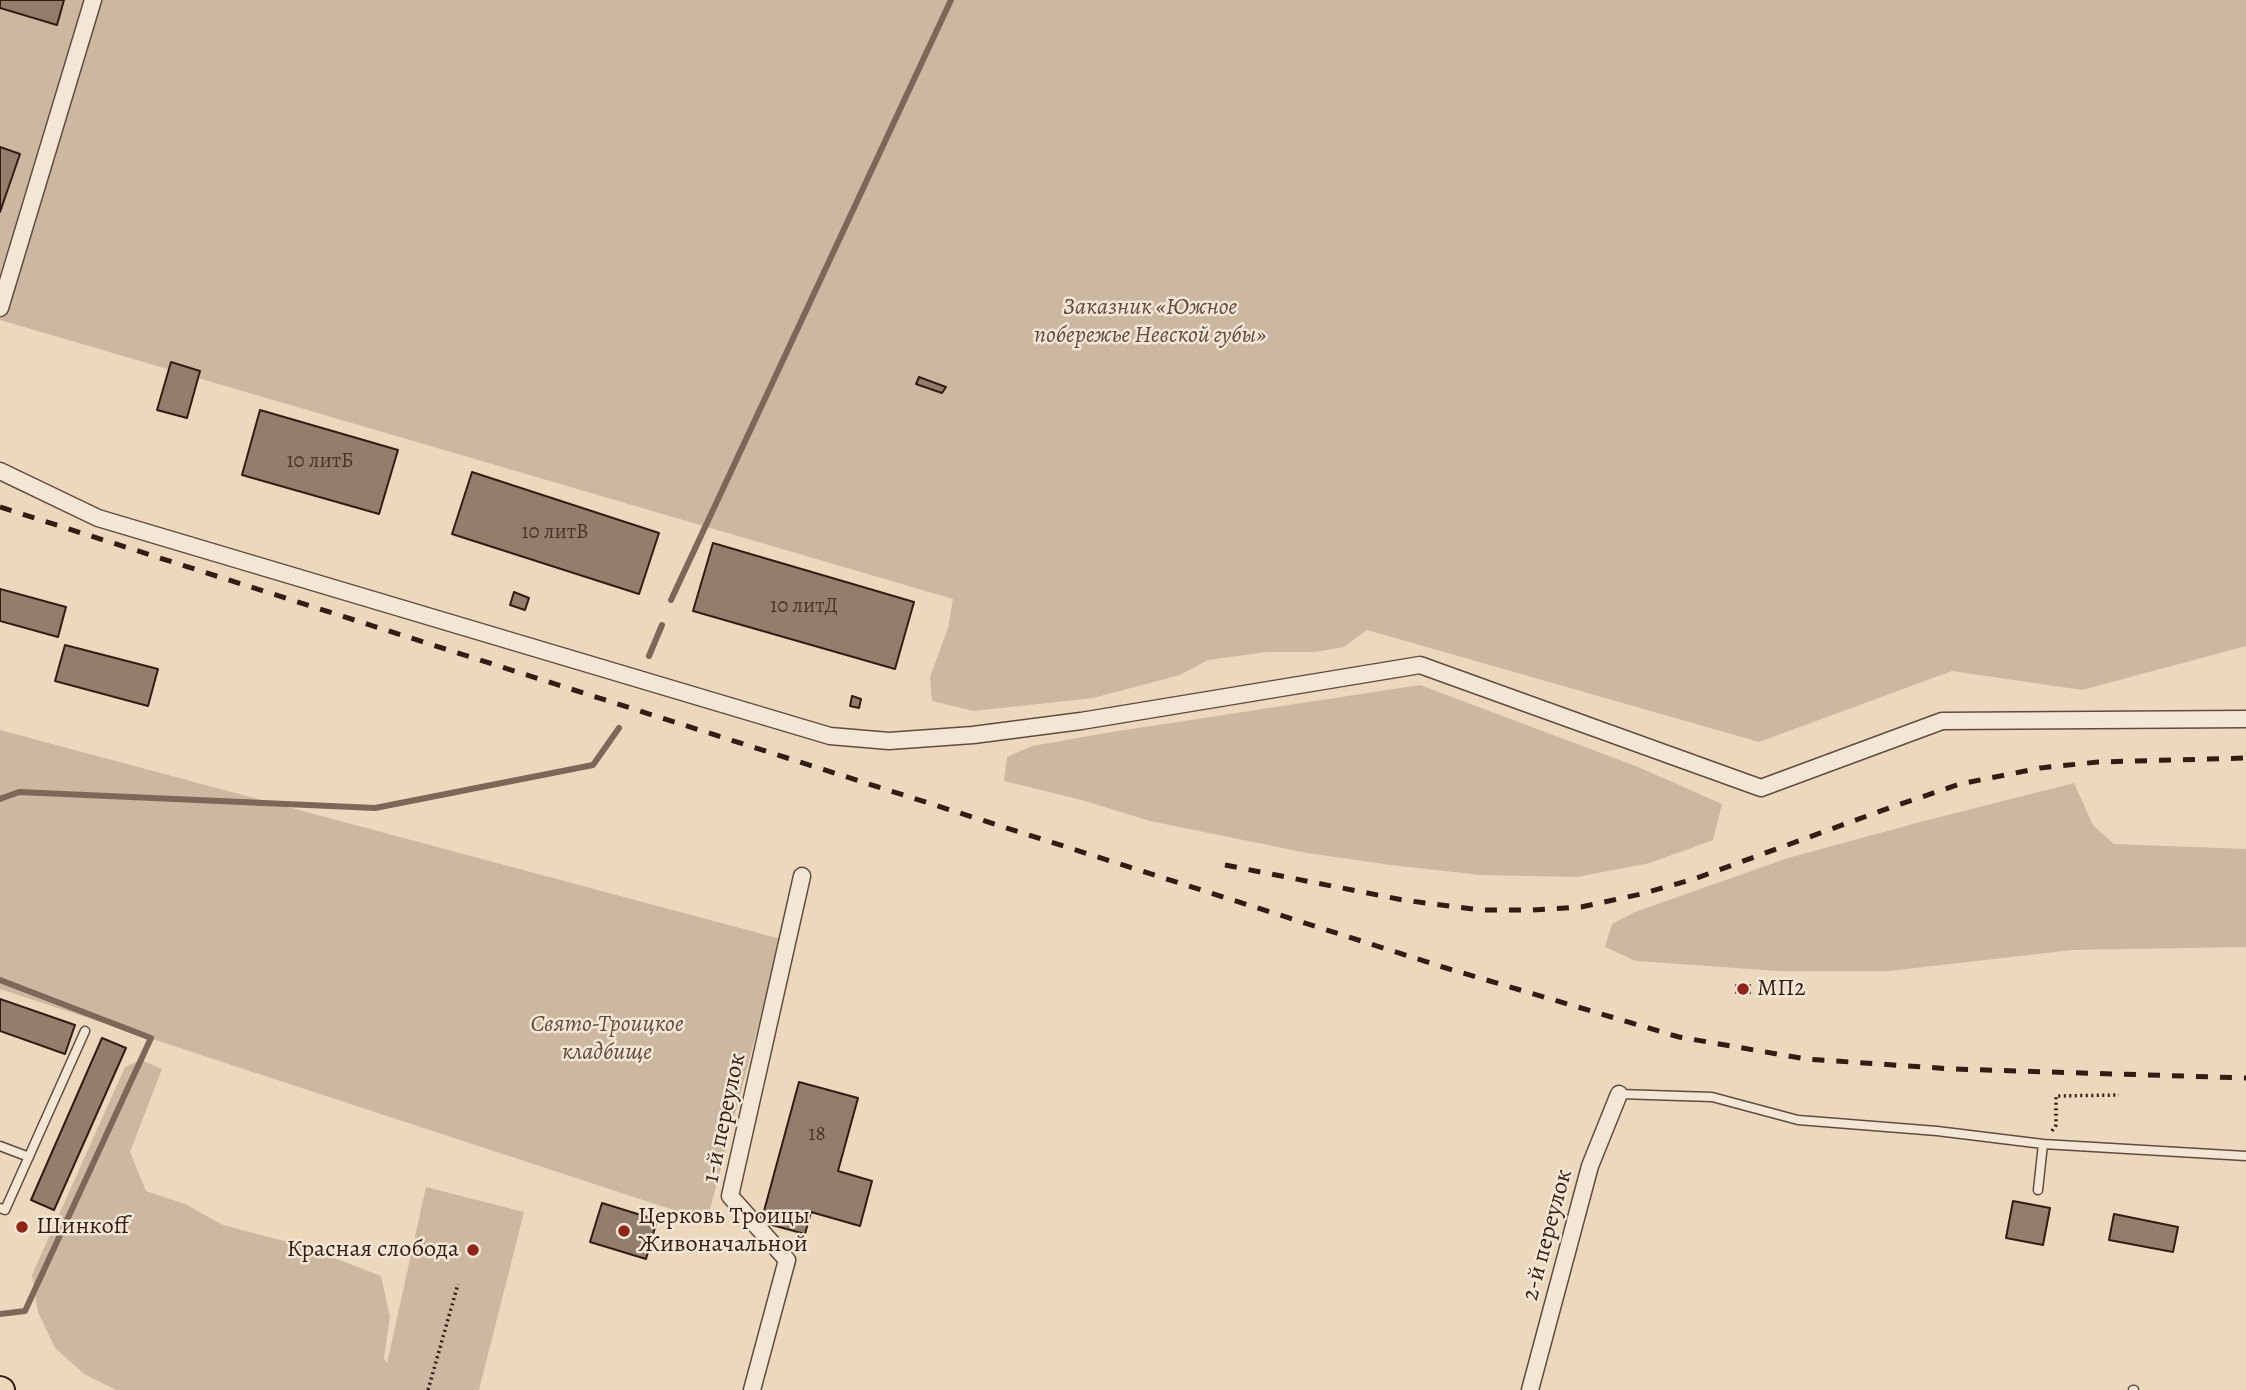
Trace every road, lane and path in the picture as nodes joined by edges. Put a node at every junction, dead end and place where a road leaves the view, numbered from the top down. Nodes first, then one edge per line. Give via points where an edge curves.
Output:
1 (93, 0) edge
2 (0, 308) edge
3 (0, 471) edge
4 (2246, 719) edge
5 (802, 876) dead end
6 (85, 1031) dead end
7 (1619, 1094) joint
8 (2119, 1095) dead end
9 (2043, 1144) junction
10 (0, 1146) edge
11 (2246, 1156) edge
12 (29, 1157) junction
13 (2038, 1190) dead end
14 (0, 1208) edge
15 (458, 1284) dead end
16 (428, 1390) edge
17 (752, 1390) edge
18 (1530, 1390) edge

1 - 2 street
3 - 4 street via 98,518 830,736 889,741 973,735 1420,665 1761,788 1942,721
5 - 17 street, 1-й переулок via 730,1196 787,1260
6 - 12 lane
7 - 9 lane via 1712,1097 1798,1120 1937,1130
7 - 18 street, 2-й переулок via 1590,1166
8 - 9 path via 2056,1096 2056,1125
9 - 11 lane
9 - 13 lane
10 - 12 lane
12 - 14 lane via 5,1210
15 - 16 path

